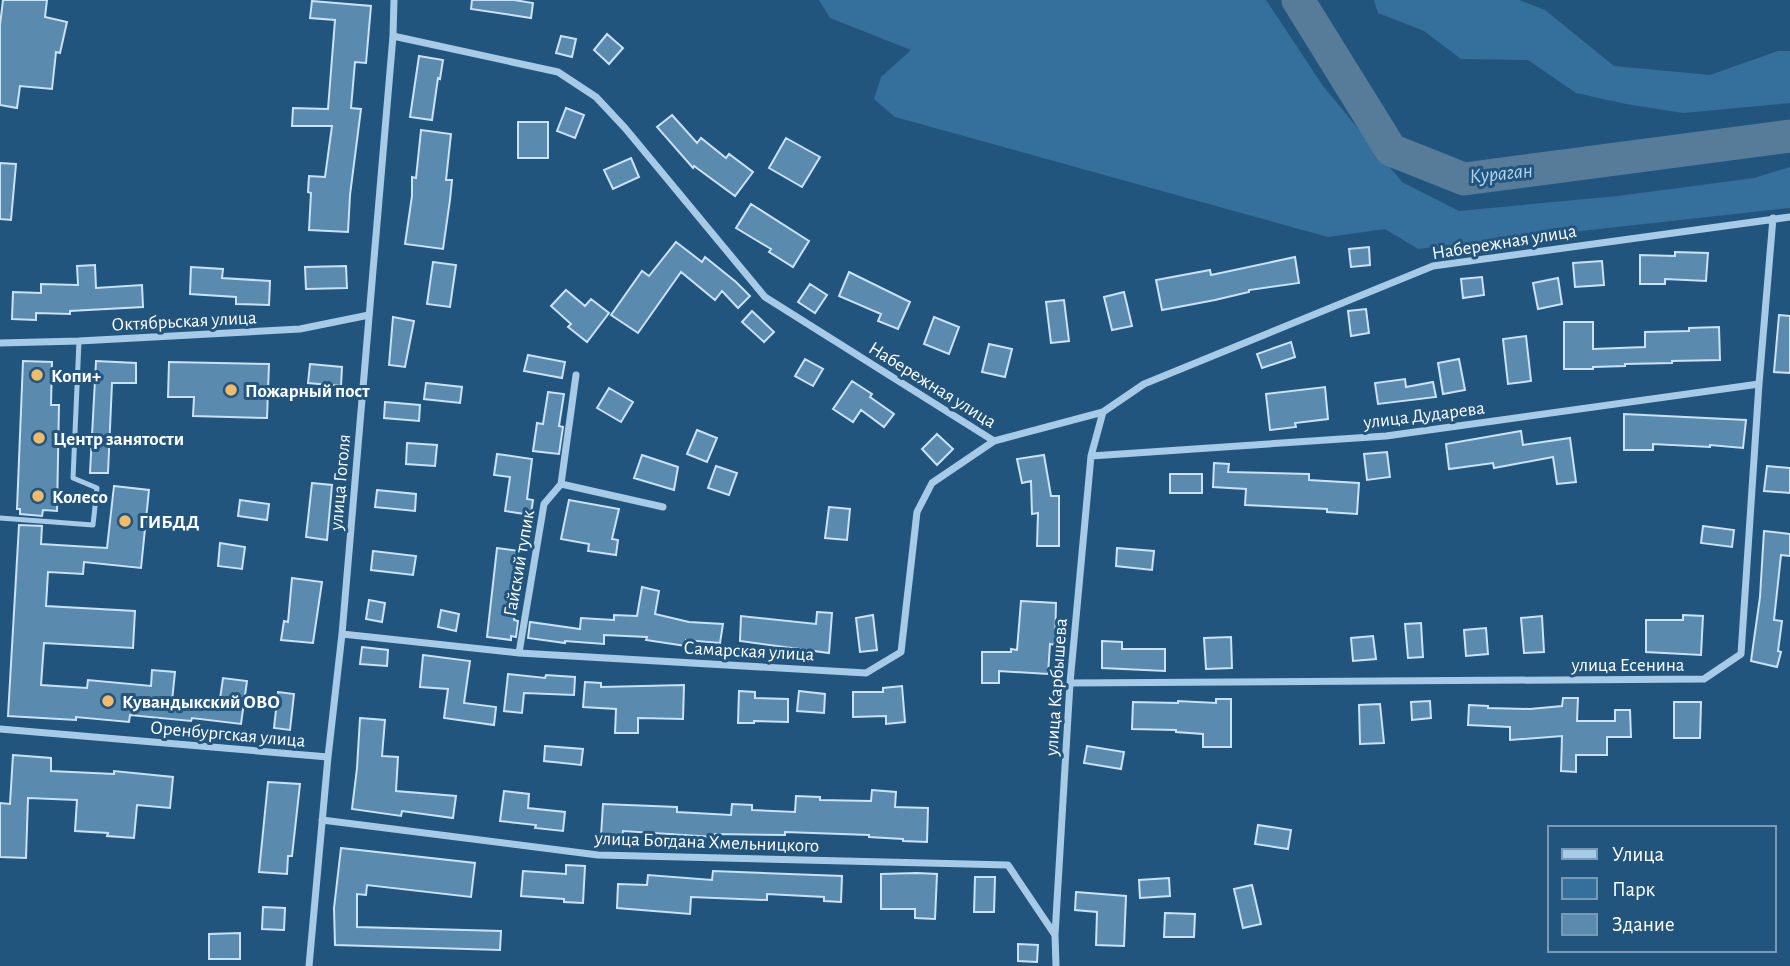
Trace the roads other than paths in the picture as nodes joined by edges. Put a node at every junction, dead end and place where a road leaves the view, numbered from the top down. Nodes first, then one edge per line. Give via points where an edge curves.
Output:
1 (394, 0) edge
2 (393, 36) junction
3 (1790, 217) edge
4 (1773, 218) junction
5 (369, 315) junction
6 (79, 341) junction
7 (0, 343) edge
8 (576, 375) dead end
9 (1759, 384) junction
10 (1103, 412) junction
11 (994, 441) junction
12 (1091, 456) junction
13 (561, 484) junction
14 (663, 507) dead end
15 (0, 518) edge
16 (342, 634) junction
17 (519, 653) junction
18 (1070, 683) junction
19 (0, 729) edge
20 (328, 757) junction
21 (322, 820) junction
22 (1055, 935) junction
23 (309, 966) edge
24 (1056, 966) edge

1 - 2 street, улица Гоголя
2 - 5 street, улица Гоголя
2 - 11 street, Набережная улица via 558,72 596,97 765,297
3 - 4 street, Набережная улица
4 - 9 street, улица Есенина
4 - 10 street, Набережная улица via 1433,266 1144,384
5 - 6 street, Октябрьская улица via 300,329
5 - 16 street, улица Гоголя
6 - 7 street, Октябрьская улица
6 - 15 lane via 73,478 97,488 93,525
8 - 13 street, Гайский тупик
9 - 12 street, улица Дударева via 1386,436
9 - 18 street, улица Есенина via 1741,654 1704,679
10 - 11 street, Набережная улица
10 - 12 street, улица Карбышева
11 - 17 street, Самарская улица via 932,483 917,512 901,652 866,673
12 - 18 street, улица Карбышева
13 - 14 street
13 - 17 street, Гайский тупик via 544,504
16 - 17 street, Самарская улица
16 - 20 street, улица Гоголя
18 - 22 street, улица Карбышева
19 - 20 street, Оренбургская улица
20 - 21 street, улица Гоголя
21 - 22 street, улица Богдана Хмельницкого via 598,855 1008,865
21 - 23 street, улица Гоголя
22 - 24 street, улица Карбышева

